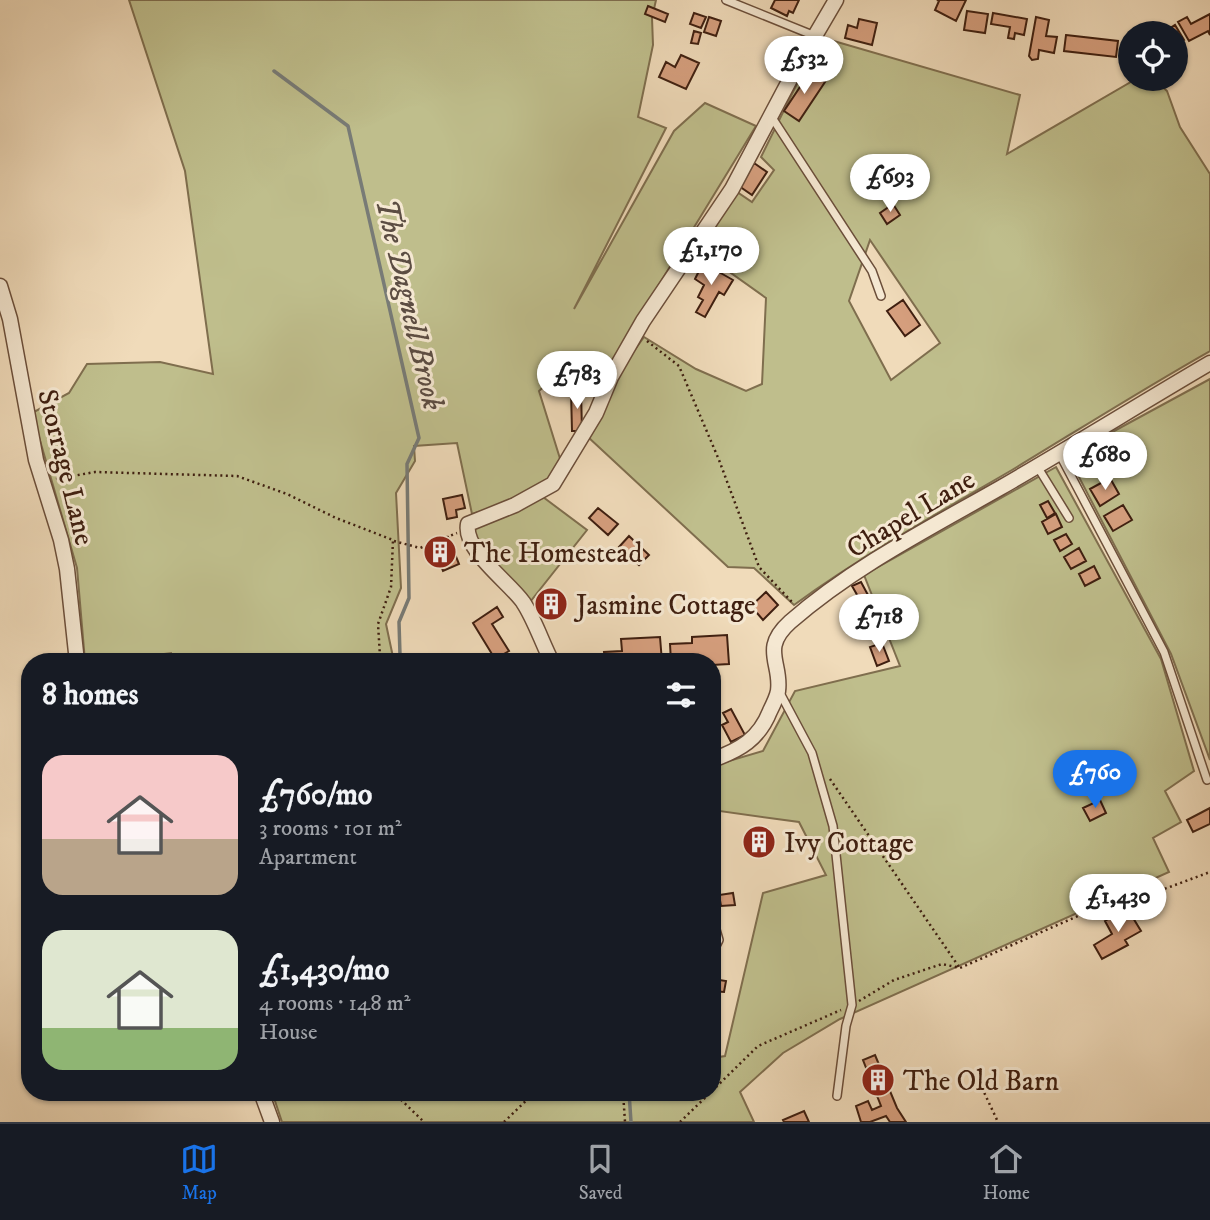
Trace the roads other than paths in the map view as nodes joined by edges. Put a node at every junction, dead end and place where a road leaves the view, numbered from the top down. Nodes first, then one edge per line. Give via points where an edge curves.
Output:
1 (726, 0) edge
2 (836, 0) edge
3 (815, 37) junction
4 (771, 115) junction
5 (0, 286) edge
6 (881, 296) dead end
7 (1210, 363) edge
8 (1058, 453) junction
9 (1037, 466) junction
10 (1069, 518) dead end
11 (76, 653) edge
12 (548, 653) edge
13 (778, 690) junction
14 (721, 757) edge
15 (1206, 780) dead end
16 (837, 1096) dead end
17 (264, 1101) edge
18 (272, 1122) edge

1 - 3 lane
2 - 3 street
3 - 4 street
4 - 6 lane via 872,271
4 - 12 street via 732,189 637,332 553,484 472,524 482,560 523,603
5 - 11 street, Storrage Lane via 26,414 61,540
7 - 8 street, Chapel Lane
8 - 9 street, Chapel Lane
8 - 15 lane via 1164,652
9 - 10 lane
9 - 13 street, Chapel Lane via 894,548 788,625 775,642
13 - 14 street, Chapel Lane via 767,719 751,741
13 - 16 lane via 812,753 833,825 852,1005
17 - 18 street

